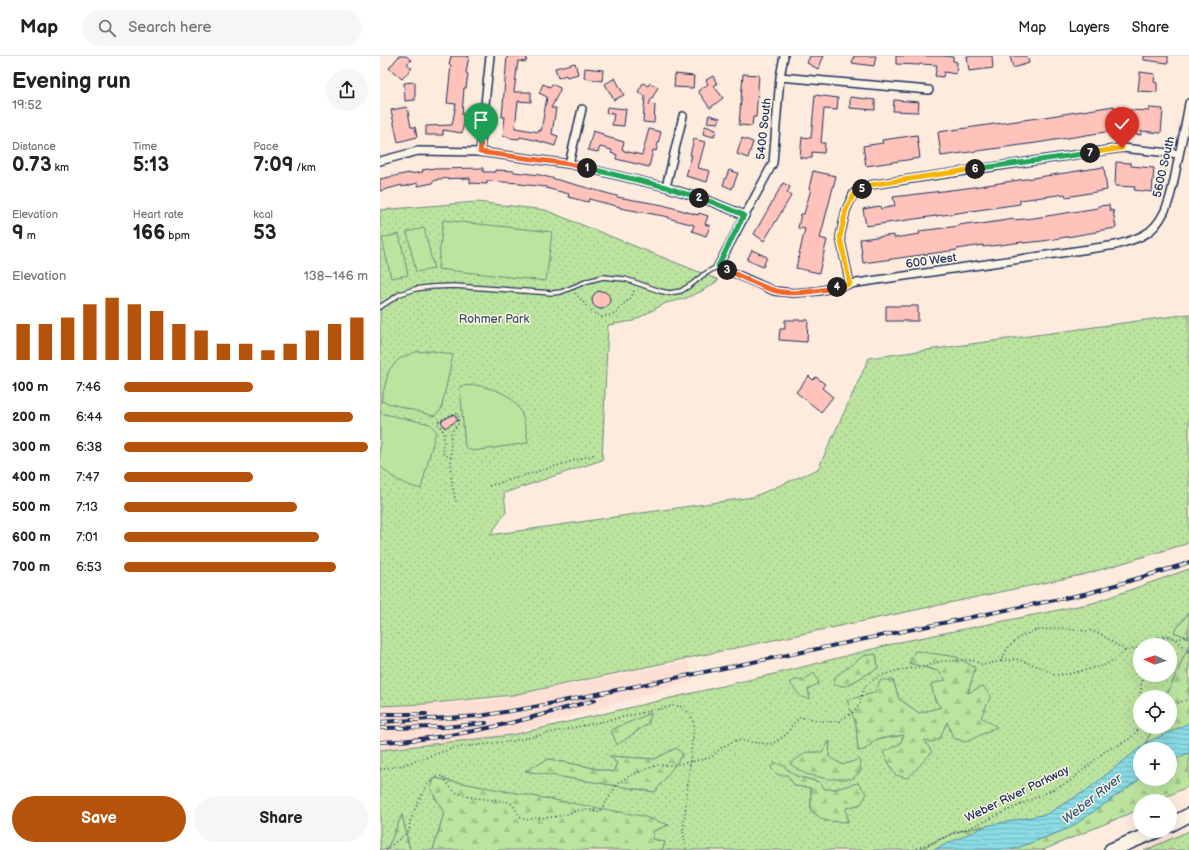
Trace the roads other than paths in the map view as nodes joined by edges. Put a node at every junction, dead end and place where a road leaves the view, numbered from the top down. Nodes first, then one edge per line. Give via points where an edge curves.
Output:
1 (490, 56) edge
2 (784, 56) edge
3 (780, 77) junction
4 (929, 90) dead end
5 (1189, 103) edge
6 (582, 109) dead end
7 (683, 116) dead end
8 (480, 152) junction
9 (1179, 154) junction
10 (380, 161) edge
11 (569, 164) junction
12 (666, 187) junction
13 (744, 215) junction
14 (1150, 231) joint
15 (718, 266) junction
16 (850, 284) junction
17 (380, 307) edge
18 (1189, 815) edge
19 (1177, 821) edge
20 (1140, 838) edge
21 (1111, 850) edge

1 - 8 street
2 - 3 street, 5400 South
3 - 4 street
3 - 13 street, 5400 South via 773,163
5 - 9 street, 5600 South
6 - 11 street
7 - 12 street
8 - 10 street via 418,151
8 - 11 street
9 - 14 street, 5600 South via 1170,198 1161,217
9 - 16 street via 1122,148 870,185 854,194 846,210 840,237
11 - 12 street
12 - 13 street
13 - 15 street, 5400 South
14 - 16 street, 600 West via 1116,245
15 - 16 street, 600 West via 774,291 818,291
15 - 17 lane via 680,291 664,292 625,279 603,277 552,293 454,286 415,289 400,294
18 - 19 highway
20 - 21 highway

